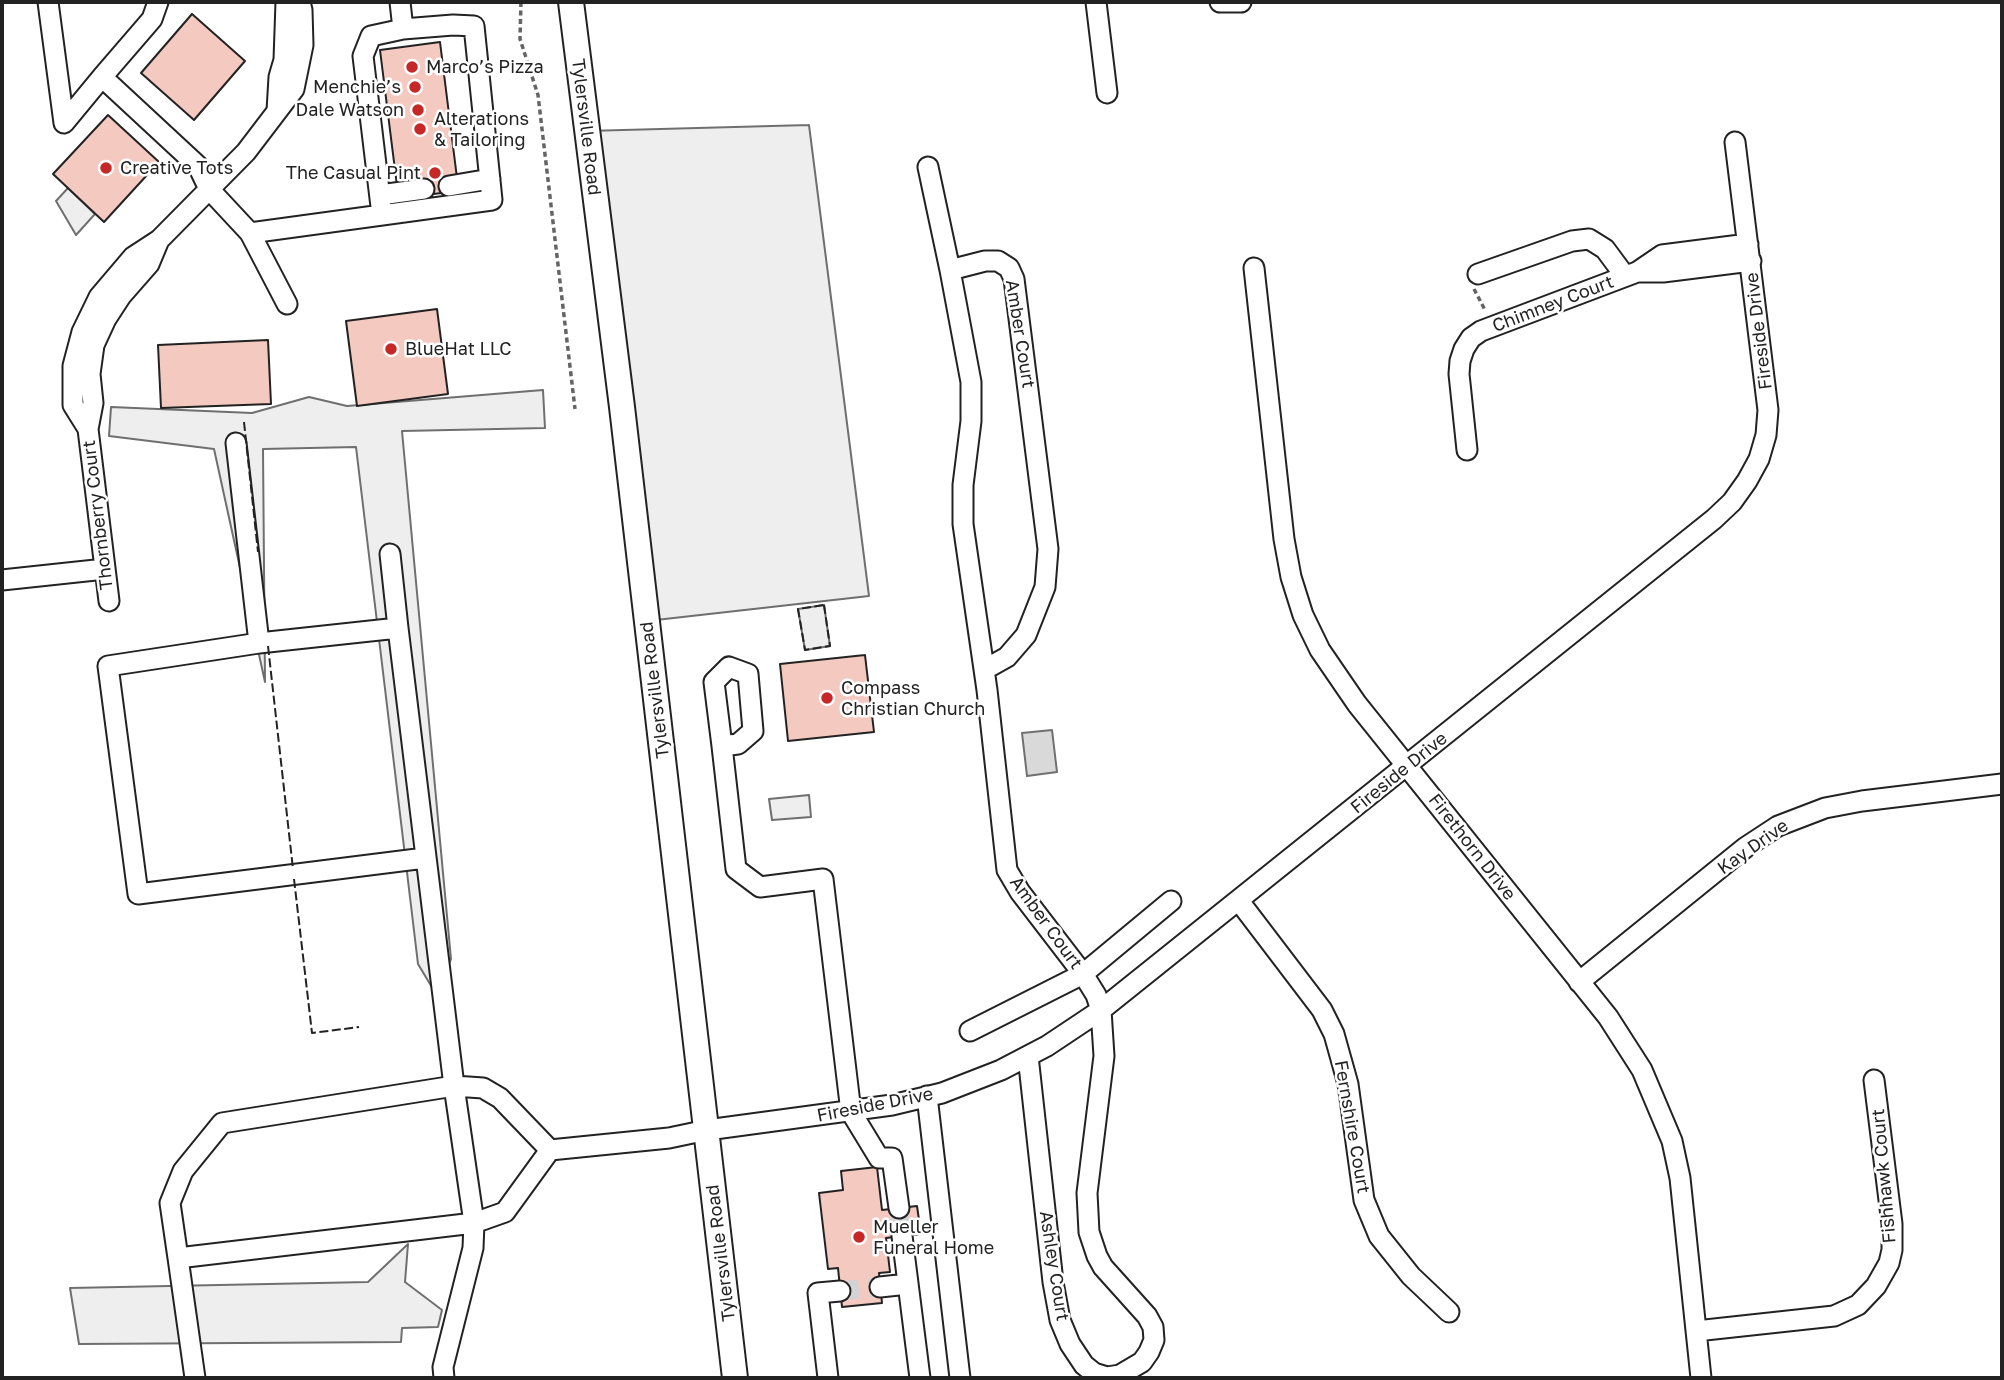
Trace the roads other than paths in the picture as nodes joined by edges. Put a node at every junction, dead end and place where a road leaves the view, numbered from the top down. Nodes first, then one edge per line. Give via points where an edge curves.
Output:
1 (48, 2) edge
2 (158, 2) edge
3 (286, 2) edge
4 (300, 2) edge
5 (400, 2) edge
6 (570, 2) edge
7 (1096, 2) edge
8 (1220, 2) edge
9 (1241, 2) edge
10 (403, 29) junction
11 (102, 77) junction
12 (1107, 93) dead end
13 (277, 112) junction
14 (1735, 142) dead end
15 (928, 167) dead end
16 (490, 179) junction
17 (449, 186) dead end
18 (209, 189) junction
19 (424, 189) dead end
20 (380, 195) junction
21 (382, 215) junction
22 (250, 233) junction
23 (1750, 252) junction
24 (1254, 268) dead end
25 (950, 270) junction
26 (1478, 274) road end
27 (1632, 274) junction
28 (287, 304) dead end
29 (236, 443) dead end
30 (1467, 450) dead end
31 (390, 554) dead end
32 (105, 569) junction
33 (2, 580) edge
34 (109, 601) dead end
35 (398, 628) junction
36 (259, 643) junction
37 (984, 665) junction
38 (722, 746) dead end
39 (1408, 766) junction
40 (2002, 784) edge
41 (425, 858) junction
42 (1171, 901) dead end
43 (1239, 901) junction
44 (1083, 974) junction
45 (1579, 982) junction
46 (1101, 1010) junction
47 (970, 1031) dead end
48 (1028, 1056) junction
49 (1874, 1080) dead end
50 (454, 1086) junction
51 (927, 1096) junction
52 (851, 1112) junction
53 (707, 1130) junction
54 (550, 1150) junction
55 (899, 1208) tunnel mouth
56 (474, 1223) junction
57 (902, 1237) tunnel mouth
58 (178, 1258) junction
59 (908, 1284) junction
60 (880, 1287) tunnel mouth
61 (840, 1291) tunnel mouth
62 (1449, 1312) dead end
63 (1696, 1331) junction
64 (195, 1378) edge
65 (443, 1378) edge
66 (735, 1378) edge
67 (828, 1378) edge
68 (920, 1378) edge
69 (960, 1378) edge
70 (1700, 1378) edge

1 - 11 street via 64,123
2 - 11 street via 152,19
3 - 13 street
4 - 13 street, Thornberry Court via 300,68 293,89
5 - 10 street
6 - 53 main road, Tylersville Road
7 - 12 street
8 - 9 street
10 - 16 street via 474,26
10 - 20 street via 371,36 363,56
11 - 18 street via 198,166
13 - 18 street, Thornberry Court
14 - 23 street, Fireside Drive
15 - 25 street
16 - 17 street
16 - 21 street via 492,200
18 - 22 street
18 - 32 street, Thornberry Court via 159,240 132,257 99,297 82,332 73,366 74,405 88,429
19 - 20 street
20 - 21 street
21 - 22 street
22 - 28 street
23 - 27 street, Chimney Court via 1662,255
23 - 39 street, Fireside Drive via 1768,410 1762,447 1747,481 1714,519
24 - 39 street, Firethorn Drive via 1284,538 1303,615 1334,672
25 - 37 street, Amber Court via 971,382 963,524
25 - 37 street, Amber Court via 998,261 1009,268 1014,279 1048,549 1045,587 1026,635 1007,657
26 - 27 street, Chimney Court via 1589,239
27 - 30 street, Chimney Court via 1471,338 1459,374
29 - 36 street
31 - 35 street
32 - 33 street
32 - 34 street, Thornberry Court
35 - 36 street
35 - 41 street
36 - 41 street via 108,666 138,894
37 - 44 street, Amber Court via 1007,870
38 - 52 street via 736,869 760,887 822,879
39 - 43 street, Fireside Drive
39 - 45 street, Firethorn Drive
40 - 45 street, Kay Drive via 1836,806 1778,826
41 - 50 street
42 - 44 street
43 - 46 street, Fireside Drive
43 - 62 street, Fernshire Court via 1307,989 1334,1034 1348,1084 1364,1200 1379,1236 1411,1276
44 - 46 street, Amber Court
44 - 47 street
45 - 63 street, Firethorn Drive via 1642,1070 1672,1141 1684,1204
46 - 48 street, Fireside Drive
46 - 48 street, Ashley Court via 1104,1056 1087,1193 1088,1232 1103,1267 1147,1316 1154,1340 1142,1362 1119,1375 1107,1377 1084,1365 1060,1320
48 - 51 street, Fireside Drive
49 - 63 street, Fishhawk Court via 1892,1224 1889,1263 1876,1286 1858,1305 1834,1316
50 - 54 street via 483,1088 500,1098
50 - 56 street
50 - 58 street via 222,1123 183,1171 170,1203
51 - 52 street, Fireside Drive
51 - 69 street
52 - 53 street, Fireside Drive
52 - 55 street via 879,1158 892,1158
53 - 54 street, Fireside Drive
53 - 66 main road, Tylersville Road
54 - 56 street via 505,1212
56 - 58 street
56 - 65 street via 473,1248
57 - 59 street
58 - 64 street
59 - 60 street
59 - 68 street
61 - 67 street via 818,1293
63 - 70 street, Firethorn Drive

